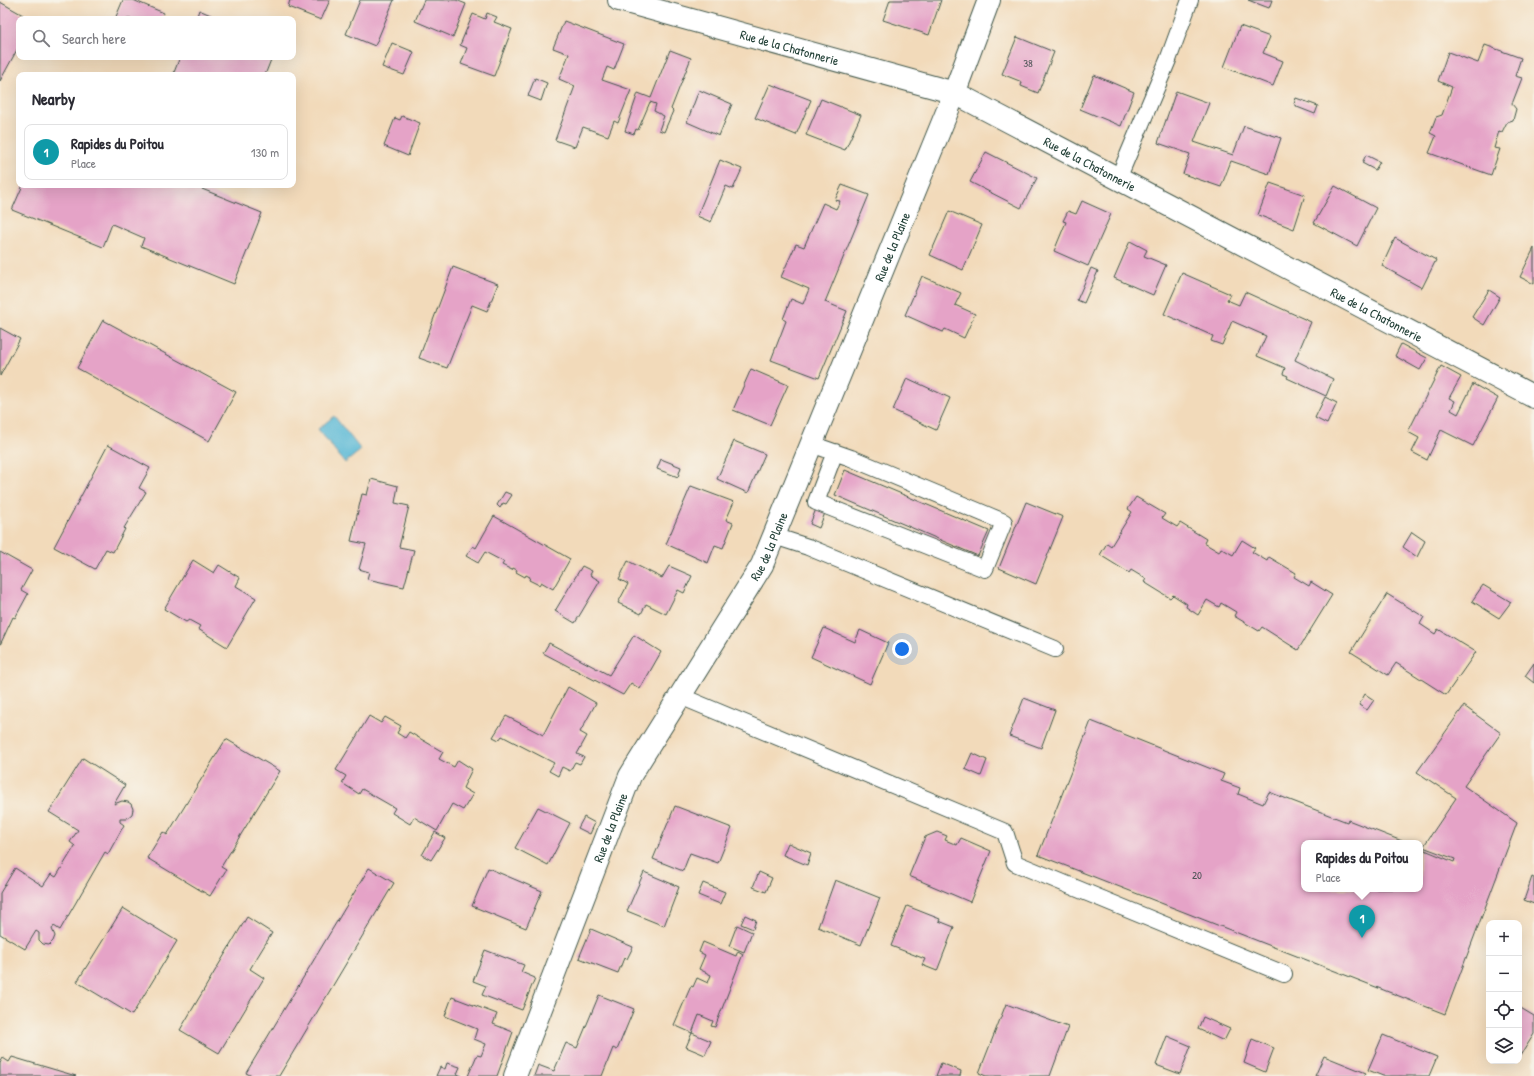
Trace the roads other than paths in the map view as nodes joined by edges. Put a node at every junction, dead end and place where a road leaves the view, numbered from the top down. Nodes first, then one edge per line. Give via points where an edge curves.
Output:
1 (619, 0) edge
2 (989, 0) edge
3 (1190, 0) edge
4 (954, 93) junction
5 (1118, 179) junction
6 (1534, 397) edge
7 (811, 444) junction
8 (835, 452) junction
9 (774, 536) junction
10 (1054, 649) dead end
11 (680, 696) junction
12 (1284, 974) dead end
13 (515, 1076) edge

1 - 4 street, Rue de la Chatonnerie
2 - 4 street, Rue de la Plaine
3 - 5 lane
4 - 5 street, Rue de la Chatonnerie
4 - 7 street, Rue de la Plaine
5 - 6 street, Rue de la Chatonnerie
7 - 8 lane
7 - 9 street, Rue de la Plaine
8 - 8 lane via 1004,522 985,569 816,502
9 - 10 lane via 808,547
9 - 11 street, Rue de la Plaine via 762,565
11 - 12 lane via 1005,832 1015,863
11 - 13 street, Rue de la Plaine via 630,776

